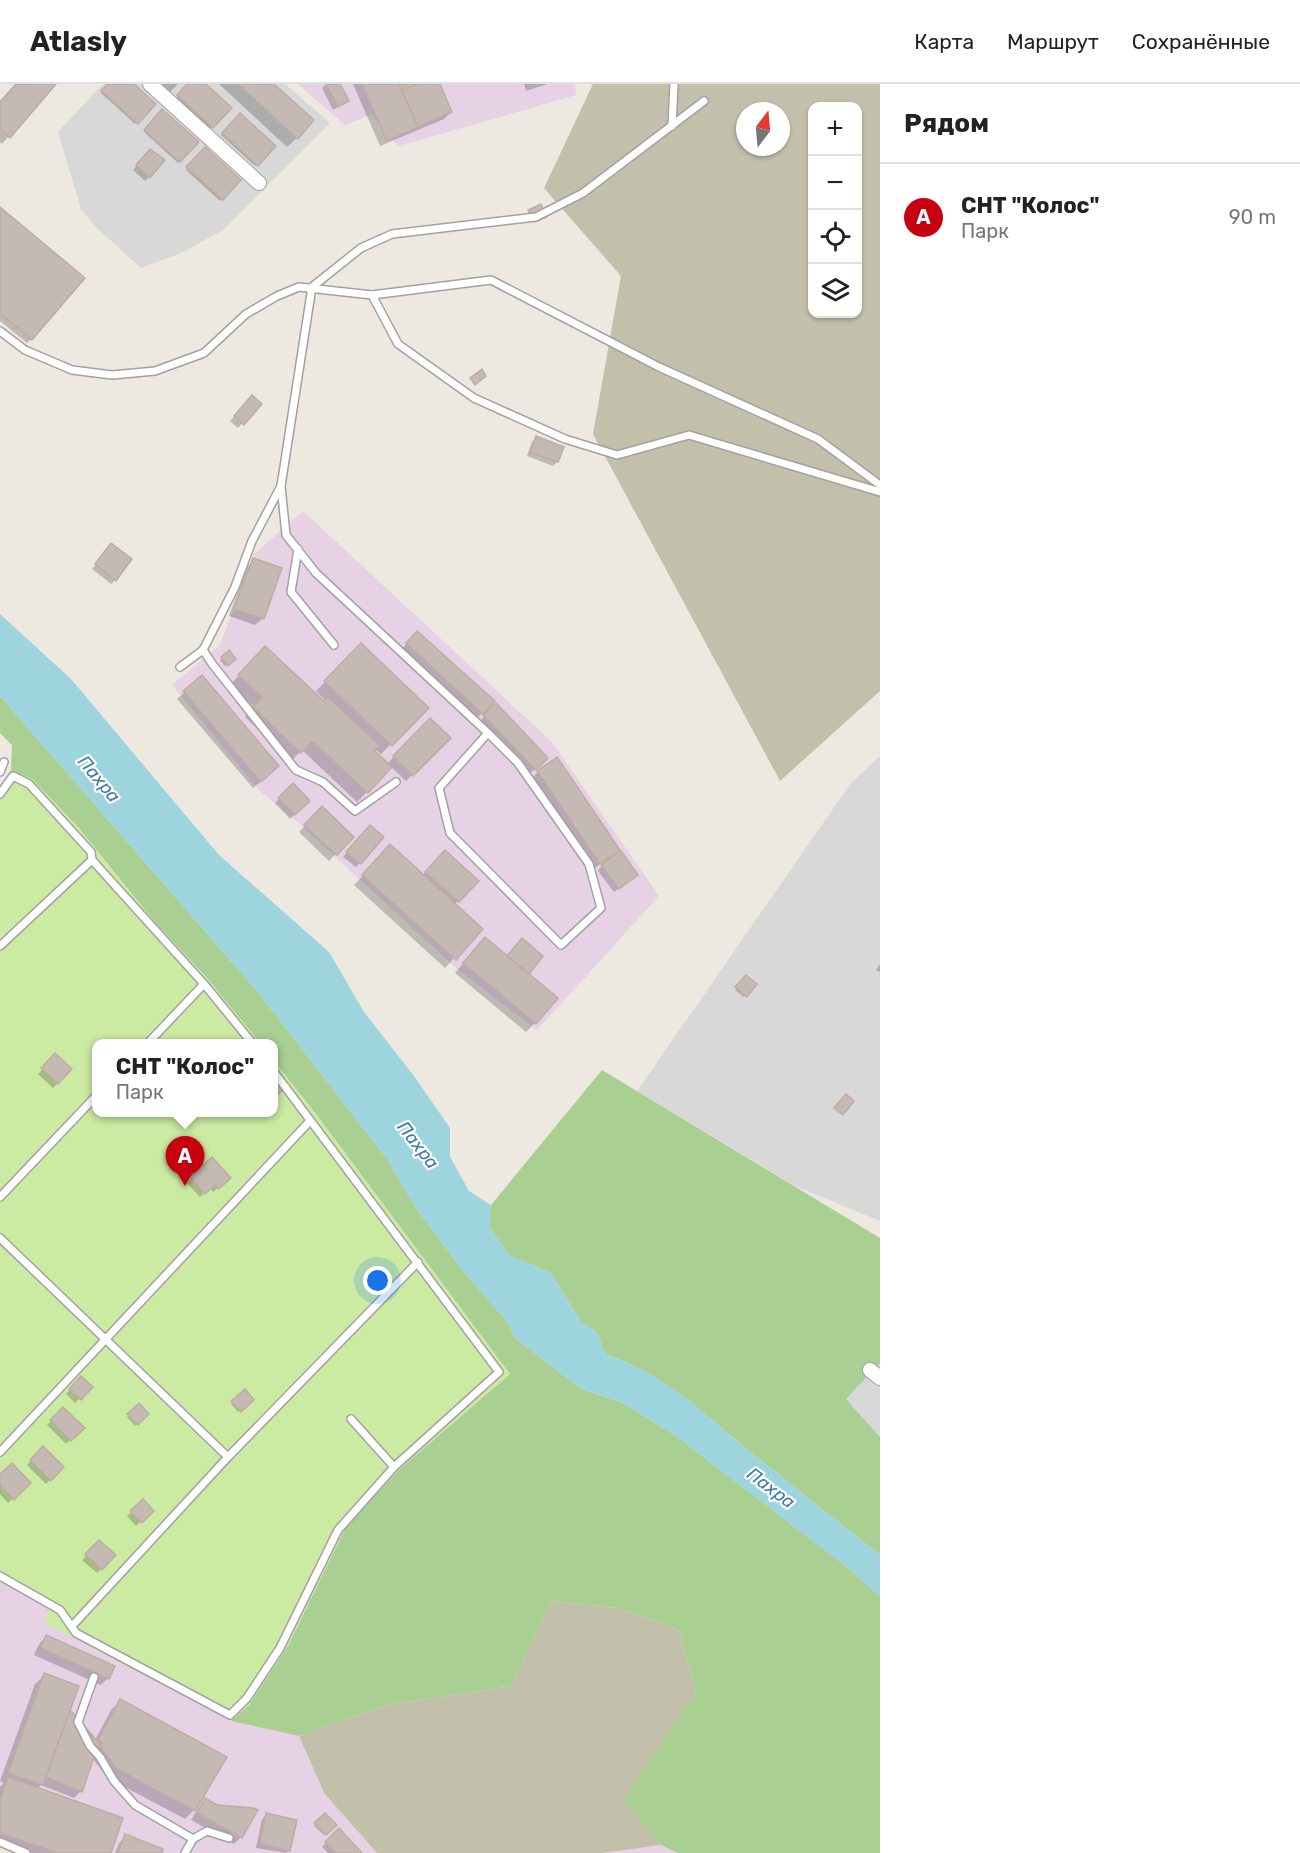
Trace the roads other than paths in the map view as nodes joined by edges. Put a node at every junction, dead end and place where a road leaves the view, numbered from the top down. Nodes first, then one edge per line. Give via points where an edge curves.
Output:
1 (150, 84) edge
2 (674, 84) edge
3 (704, 101) dead end
4 (672, 126) junction
5 (259, 183) dead end
6 (312, 288) junction
7 (372, 295) junction
8 (0, 331) edge
9 (281, 486) junction
10 (880, 486) edge
11 (880, 492) edge
12 (298, 549) junction
13 (334, 645) dead end
14 (203, 650) junction
15 (180, 666) dead end
16 (488, 733) junction
17 (4, 762) dead end
18 (0, 772) edge
19 (396, 782) dead end
20 (0, 794) edge
21 (92, 860) junction
22 (0, 946) edge
23 (204, 984) junction
24 (152, 1039) edge
25 (250, 1039) edge
26 (278, 1079) edge
27 (92, 1100) edge
28 (309, 1122) junction
29 (0, 1197) edge
30 (0, 1238) edge
31 (418, 1262) junction
32 (105, 1340) junction
33 (351, 1419) dead end
34 (0, 1452) edge
35 (228, 1457) junction
36 (394, 1467) junction
37 (0, 1576) edge
38 (72, 1625) junction
39 (94, 1677) dead end
40 (229, 1838) dead end
41 (193, 1839) junction
42 (0, 1842) edge
43 (26, 1853) edge
44 (185, 1853) edge

1 - 5 street
2 - 4 lane
3 - 4 lane
4 - 6 lane via 583,193 536,217 392,234 361,248
6 - 7 lane
6 - 8 lane via 299,286 277,296 246,314 204,353 155,371 112,375 72,370 25,350
6 - 9 lane
7 - 10 lane via 491,280 659,367 818,439
7 - 11 lane via 398,344 474,398 565,440 618,455 689,435
9 - 12 lane via 286,535
9 - 14 lane
12 - 13 lane via 291,592
12 - 16 lane via 316,573
14 - 15 lane
14 - 19 lane via 296,770 323,782 355,811
16 - 16 lane via 518,763 588,864 601,908 561,945 450,833 439,788
17 - 18 lane
20 - 21 lane via 13,776 29,784 91,852
21 - 22 lane
21 - 23 lane
23 - 24 lane
23 - 25 lane
26 - 28 lane
27 - 29 lane
28 - 31 lane
28 - 32 lane
30 - 32 lane
31 - 35 lane
31 - 36 lane via 499,1372
32 - 34 lane
32 - 35 lane
33 - 36 lane
35 - 38 lane
36 - 38 lane via 338,1530 280,1648 247,1698 230,1716 76,1633
37 - 38 lane via 60,1610
39 - 41 lane via 78,1722 90,1746 135,1805
40 - 41 lane via 207,1831
41 - 44 lane
42 - 43 lane

